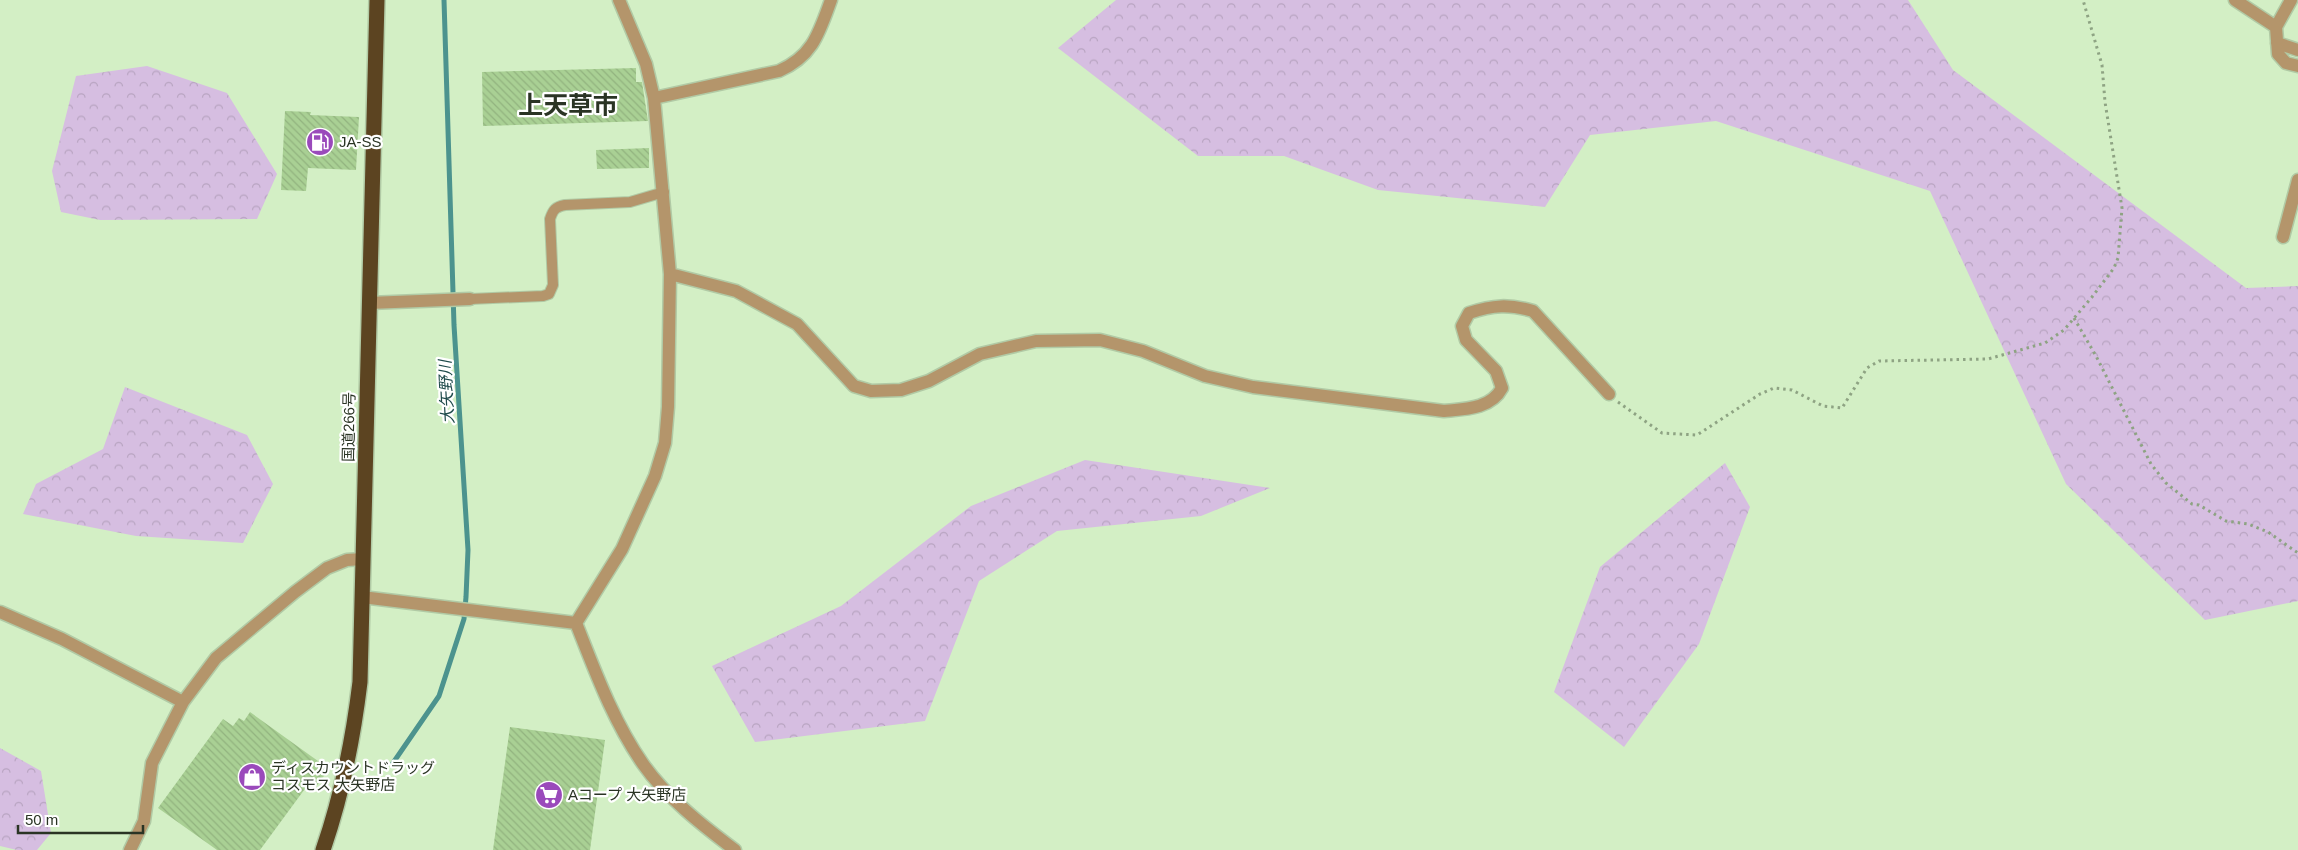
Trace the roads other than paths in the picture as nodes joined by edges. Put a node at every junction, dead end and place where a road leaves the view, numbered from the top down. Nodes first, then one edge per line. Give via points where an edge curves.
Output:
1 (377, 0) edge
2 (619, 0) edge
3 (831, 0) edge
4 (2235, 0) edge
5 (2291, 0) edge
6 (2276, 27) junction
7 (2277, 43) junction
8 (2298, 50) edge
9 (2298, 66) edge
10 (654, 98) junction
11 (2298, 180) edge
12 (664, 192) junction
13 (2284, 237) dead end
14 (670, 274) junction
15 (470, 299) joint
16 (369, 303) junction
17 (1610, 394) road end
18 (363, 559) junction
19 (362, 597) junction
20 (0, 612) edge
21 (576, 623) junction
22 (183, 702) junction
23 (130, 850) edge
24 (323, 850) edge
25 (734, 850) edge

1 - 16 highway, 国道266号
2 - 10 street via 646,64
3 - 10 street via 808,52 795,64 779,71
4 - 6 street
5 - 6 street
6 - 7 street
7 - 8 street
7 - 9 street via 2278,54 2286,63
10 - 12 street
11 - 13 street
12 - 14 street
12 - 15 lane via 630,202 556,207 550,219 553,285 549,294
14 - 17 street via 736,291 797,324 854,386 871,390 901,390 980,354 1036,341 1100,340 1143,351 1205,376 1253,387 1444,411 1474,408 1497,397 1502,388 1496,371 1466,340 1462,326 1469,313 1490,305 1533,311
14 - 21 street via 665,443 655,476 622,549
15 - 16 street
16 - 18 highway, 国道266号
18 - 19 highway, 国道266号
18 - 22 street via 347,560 326,568 295,592 216,658
19 - 21 street
19 - 24 highway, 国道266号 via 360,682 354,733 346,776
20 - 22 street via 71,643
21 - 25 street via 605,697 643,764 682,807
22 - 23 street via 152,763 144,821

